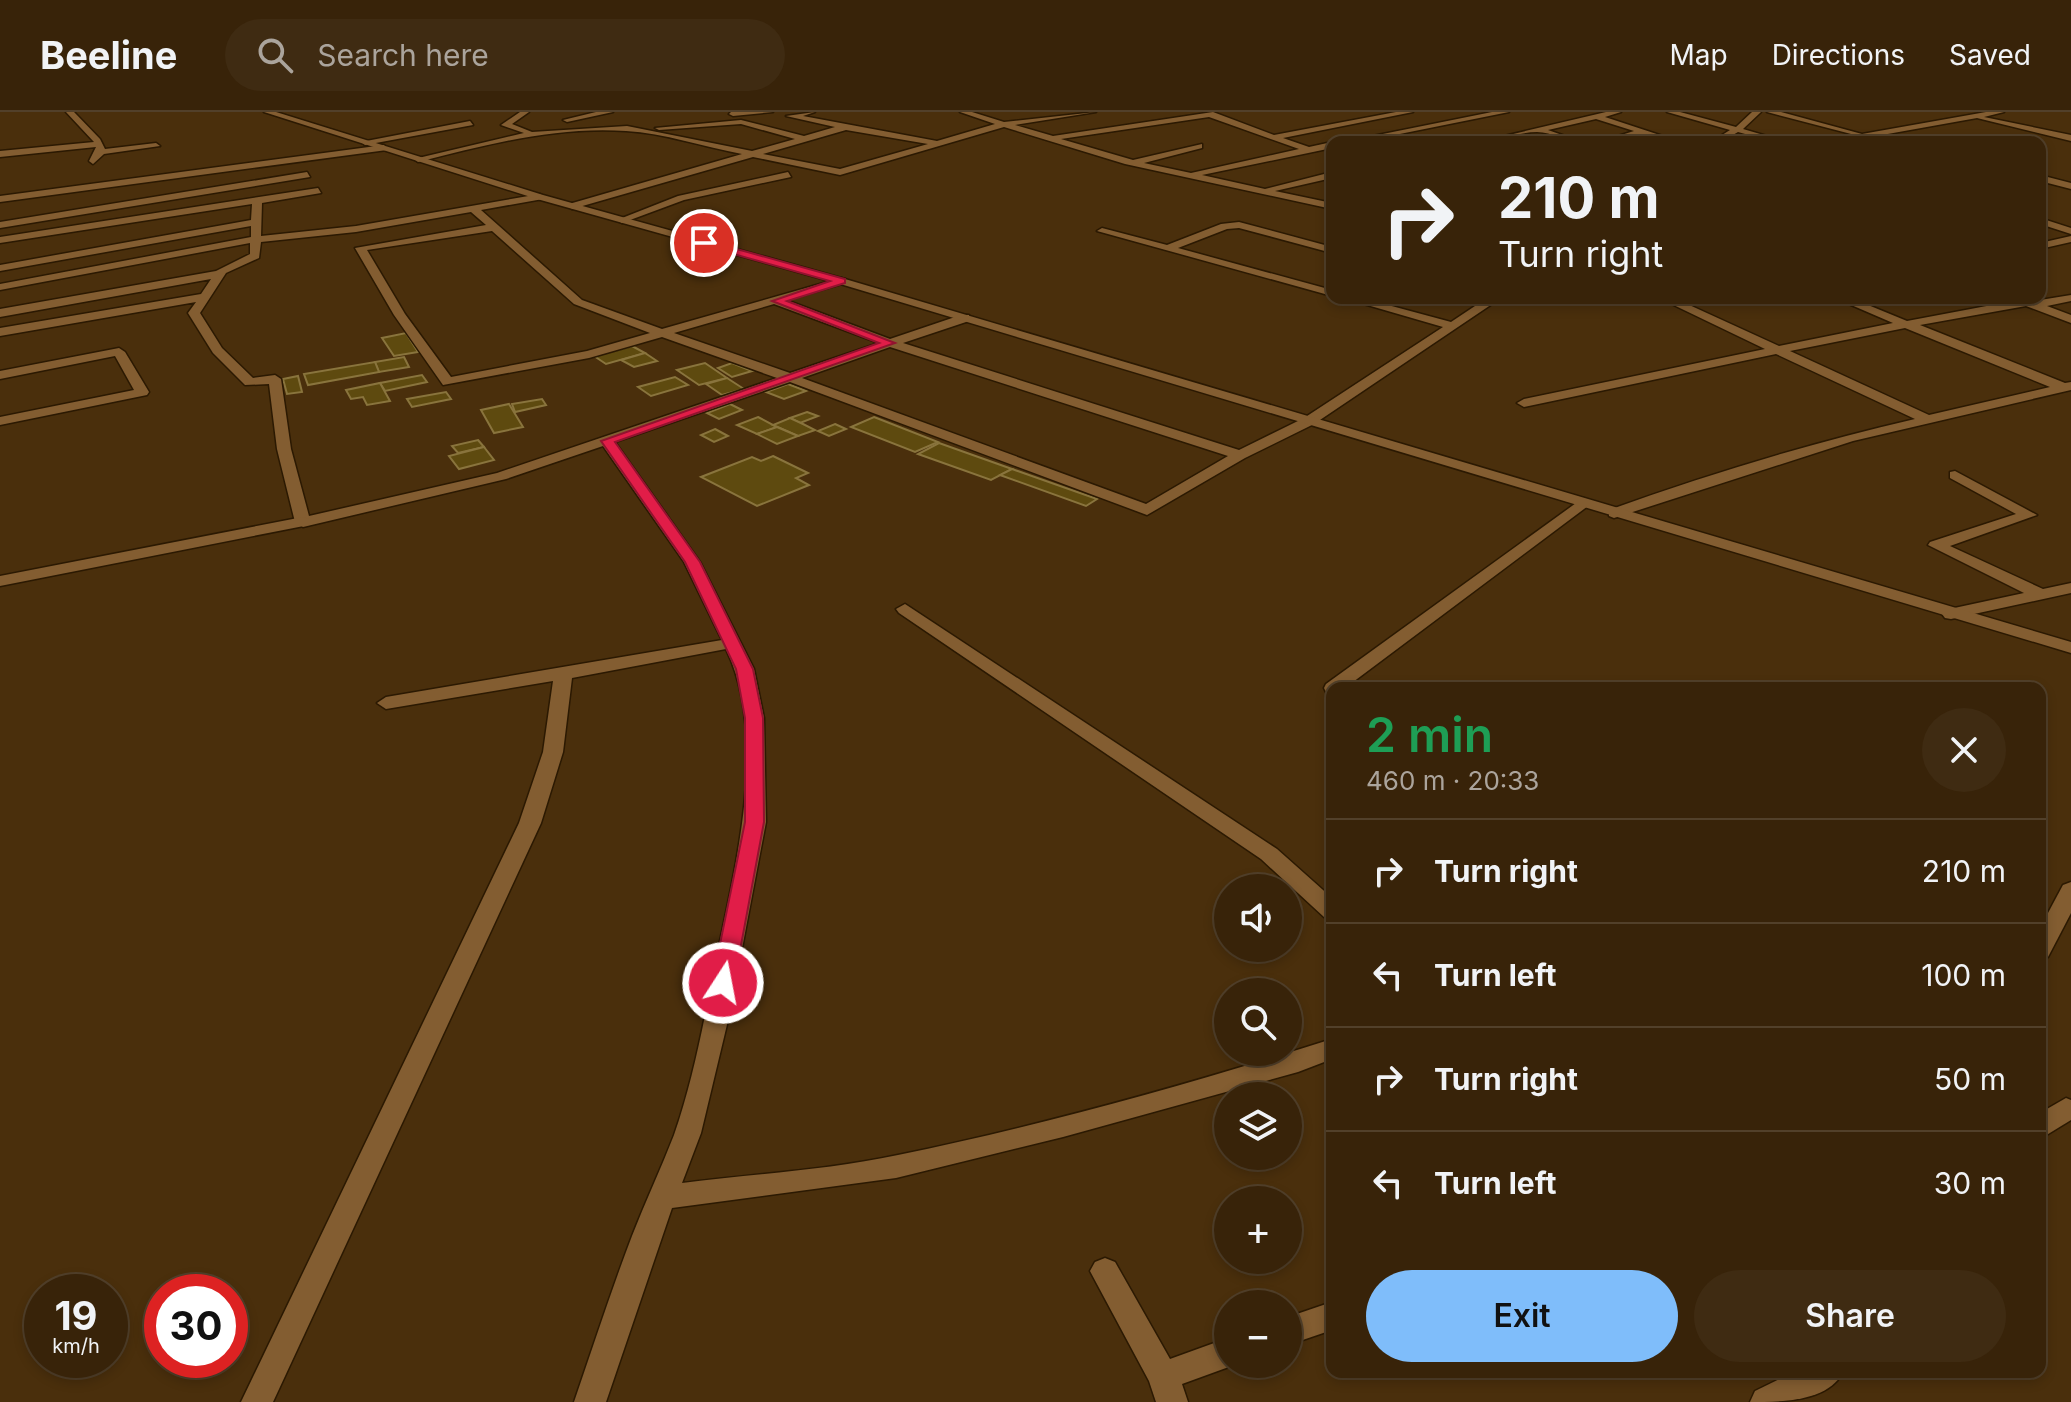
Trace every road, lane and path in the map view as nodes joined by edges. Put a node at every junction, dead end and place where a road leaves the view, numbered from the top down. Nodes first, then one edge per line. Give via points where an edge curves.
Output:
1 (70, 112) edge
2 (525, 112) edge
3 (609, 112) edge
4 (769, 112) edge
5 (964, 112) edge
6 (1092, 112) edge
7 (1360, 112) edge
8 (1409, 112) edge
9 (1505, 112) edge
10 (1581, 112) edge
11 (1617, 112) edge
12 (1671, 112) edge
13 (1757, 112) edge
14 (1771, 112) edge
15 (1947, 112) edge
16 (2000, 112) edge
17 (276, 113) edge
18 (797, 113) edge
19 (1207, 113) edge
20 (1489, 113) edge
21 (1597, 117) junction
22 (1972, 117) junction
23 (1377, 118) junction
24 (1697, 118) junction
25 (470, 123) dead end
26 (1005, 124) junction
27 (846, 127) junction
28 (516, 128) junction
29 (627, 128) junction
30 (1738, 129) junction
31 (1407, 130) junction
32 (1541, 130) junction
33 (639, 131) junction
34 (1645, 132) junction
35 (535, 135) junction
36 (1864, 135) junction
37 (1377, 136) edge
38 (1422, 136) edge
39 (1512, 136) edge
40 (1560, 136) edge
41 (1628, 136) edge
42 (1658, 136) edge
43 (1726, 136) edge
44 (1763, 136) edge
45 (1859, 136) edge
46 (1868, 136) edge
47 (1275, 137) junction
48 (1049, 138) junction
49 (2071, 138) edge
50 (803, 139) junction
51 (365, 142) junction
52 (937, 143) junction
53 (2050, 144) dead end
54 (156, 146) dead end
55 (1199, 146) dead end
56 (1326, 146) edge
57 (100, 148) junction
58 (384, 148) junction
59 (1309, 149) junction
60 (0, 154) edge
61 (751, 154) junction
62 (1326, 155) edge
63 (418, 159) junction
64 (93, 161) dead end
65 (1132, 163) junction
66 (227, 169) junction
67 (2071, 170) edge
68 (307, 175) dead end
69 (788, 175) dead end
70 (1188, 175) junction
71 (1326, 176) edge
72 (2046, 177) edge
73 (2046, 179) edge
74 (238, 186) junction
75 (2071, 186) edge
76 (1262, 190) junction
77 (318, 191) dead end
78 (540, 197) junction
79 (0, 199) edge
80 (257, 200) junction
81 (241, 202) junction
82 (1326, 205) edge
83 (572, 206) junction
84 (474, 209) junction
85 (622, 220) junction
86 (256, 222) junction
87 (2046, 223) edge
88 (0, 225) edge
89 (496, 227) junction
90 (1102, 231) dead end
91 (2071, 231) edge
92 (2071, 239) edge
93 (0, 240) edge
94 (255, 240) junction
95 (2046, 245) edge
96 (1326, 248) edge
97 (1167, 249) junction
98 (0, 268) edge
99 (220, 274) junction
100 (841, 281) junction
101 (0, 287) edge
102 (1326, 291) edge
103 (205, 297) junction
104 (2071, 298) edge
105 (2046, 300) edge
106 (777, 301) junction
107 (1371, 304) edge
108 (1486, 304) edge
109 (1679, 304) edge
110 (1855, 304) edge
111 (2015, 304) edge
112 (2030, 304) edge
113 (0, 313) edge
114 (965, 318) junction
115 (2071, 319) edge
116 (1906, 325) junction
117 (1453, 326) junction
118 (0, 332) edge
119 (663, 335) junction
120 (889, 343) junction
121 (1781, 349) junction
122 (0, 375) edge
123 (791, 378) junction
124 (2066, 386) edge
125 (1524, 403) dead end
126 (0, 421) edge
127 (1309, 421) junction
128 (1931, 421) junction
129 (607, 441) junction
130 (1240, 455) junction
131 (1955, 475) dead end
132 (1583, 503) junction
133 (1614, 513) junction
134 (303, 522) junction
135 (0, 581) edge
136 (2071, 588) edge
137 (2040, 594) junction
138 (905, 609) dead end
139 (1951, 614) junction
140 (732, 643) junction
141 (2071, 648) edge
142 (563, 674) junction
143 (1341, 682) edge
144 (386, 703) dead end
145 (2071, 890) edge
146 (1326, 906) edge
147 (2046, 939) edge
148 (1326, 1051) edge
149 (2066, 1109) dead end
150 (2046, 1124) edge
151 (663, 1197) junction
152 (1105, 1271) dead end
153 (1326, 1318) edge
154 (1302, 1326) edge
155 (1214, 1361) edge
156 (1815, 1378) edge
157 (1168, 1389) edge
158 (257, 1402) edge
159 (590, 1402) edge
160 (1766, 1402) edge

1 - 57 street
2 - 28 street via 505,125
3 - 28 street
4 - 29 street via 630,122
5 - 26 street
6 - 26 street
7 - 23 street
8 - 23 street
9 - 20 street
10 - 21 street
11 - 21 street
12 - 24 street
13 - 30 street
14 - 36 street
15 - 22 street
16 - 22 street
17 - 51 street
18 - 27 street
19 - 47 street
19 - 48 street
20 - 31 street
20 - 32 street
21 - 32 street
21 - 34 street
22 - 36 street
22 - 49 street
23 - 31 street
23 - 47 street
24 - 30 street
24 - 34 street
25 - 51 street
26 - 48 street
26 - 52 street
27 - 50 street
27 - 52 street
28 - 35 street
29 - 33 street
29 - 35 street
30 - 43 street
30 - 44 street
31 - 37 street
31 - 38 street
32 - 39 street
32 - 40 street
33 - 50 street via 741,122
33 - 61 street
34 - 41 street
34 - 42 street
35 - 63 street
36 - 45 street
36 - 46 street
47 - 59 street
48 - 65 street
49 - 53 street
50 - 61 street
51 - 58 street
52 - 61 street via 840,172
54 - 57 street
55 - 65 street
56 - 59 street
57 - 60 street
57 - 64 street
58 - 63 street
58 - 66 street
59 - 62 street
59 - 70 street
61 - 83 street
63 - 78 street
65 - 70 street
66 - 74 street
66 - 79 street
67 - 72 street
68 - 74 street
69 - 85 street via 681,198
70 - 76 street
71 - 76 street
73 - 75 street
74 - 81 street
74 - 88 street
76 - 82 street
77 - 80 street
78 - 83 street
78 - 84 street
80 - 81 street
80 - 86 street
81 - 93 street
83 - 85 street
84 - 89 street
84 - 94 street
85 - 100 street
86 - 94 street
86 - 98 street
87 - 91 street
89 - 119 street via 578,302
89 - 119 street via 360,248 448,382
90 - 97 street
92 - 95 street
94 - 99 street via 255,256
94 - 101 street
96 - 97 street via 1239,225
97 - 102 street
99 - 103 street
99 - 113 street
100 - 106 street
100 - 114 street
103 - 118 street
103 - 134 street via 194,313 217,350 250,382 275,379 284,449
104 - 105 street
106 - 119 street
106 - 120 street
107 - 117 street
108 - 117 street
109 - 121 street
110 - 116 street
111 - 116 street
112 - 115 street
114 - 120 street
114 - 127 street
116 - 121 street
116 - 124 street
117 - 127 street
119 - 123 street
120 - 123 street
120 - 130 street
121 - 125 street
121 - 128 street
122 - 126 street via 119,352 142,392
123 - 129 street
123 - 130 street via 1147,510
124 - 128 street
127 - 130 street
127 - 132 street
128 - 133 street via 1849,438
129 - 134 street via 489,479
129 - 140 street via 692,562
131 - 137 street via 2029,515 1936,545
132 - 133 street
132 - 143 street
133 - 139 street
134 - 135 street
136 - 137 street
137 - 139 street
138 - 146 street via 1269,854
139 - 141 street
140 - 142 street
140 - 151 street via 745,669 754,718 755,822 718,1012 688,1133
142 - 144 street
142 - 158 street via 553,752 530,823
145 - 147 street
148 - 151 street via 896,1167
149 - 150 street
151 - 159 street
152 - 157 street
153 - 154 street
155 - 157 street
156 - 160 street

